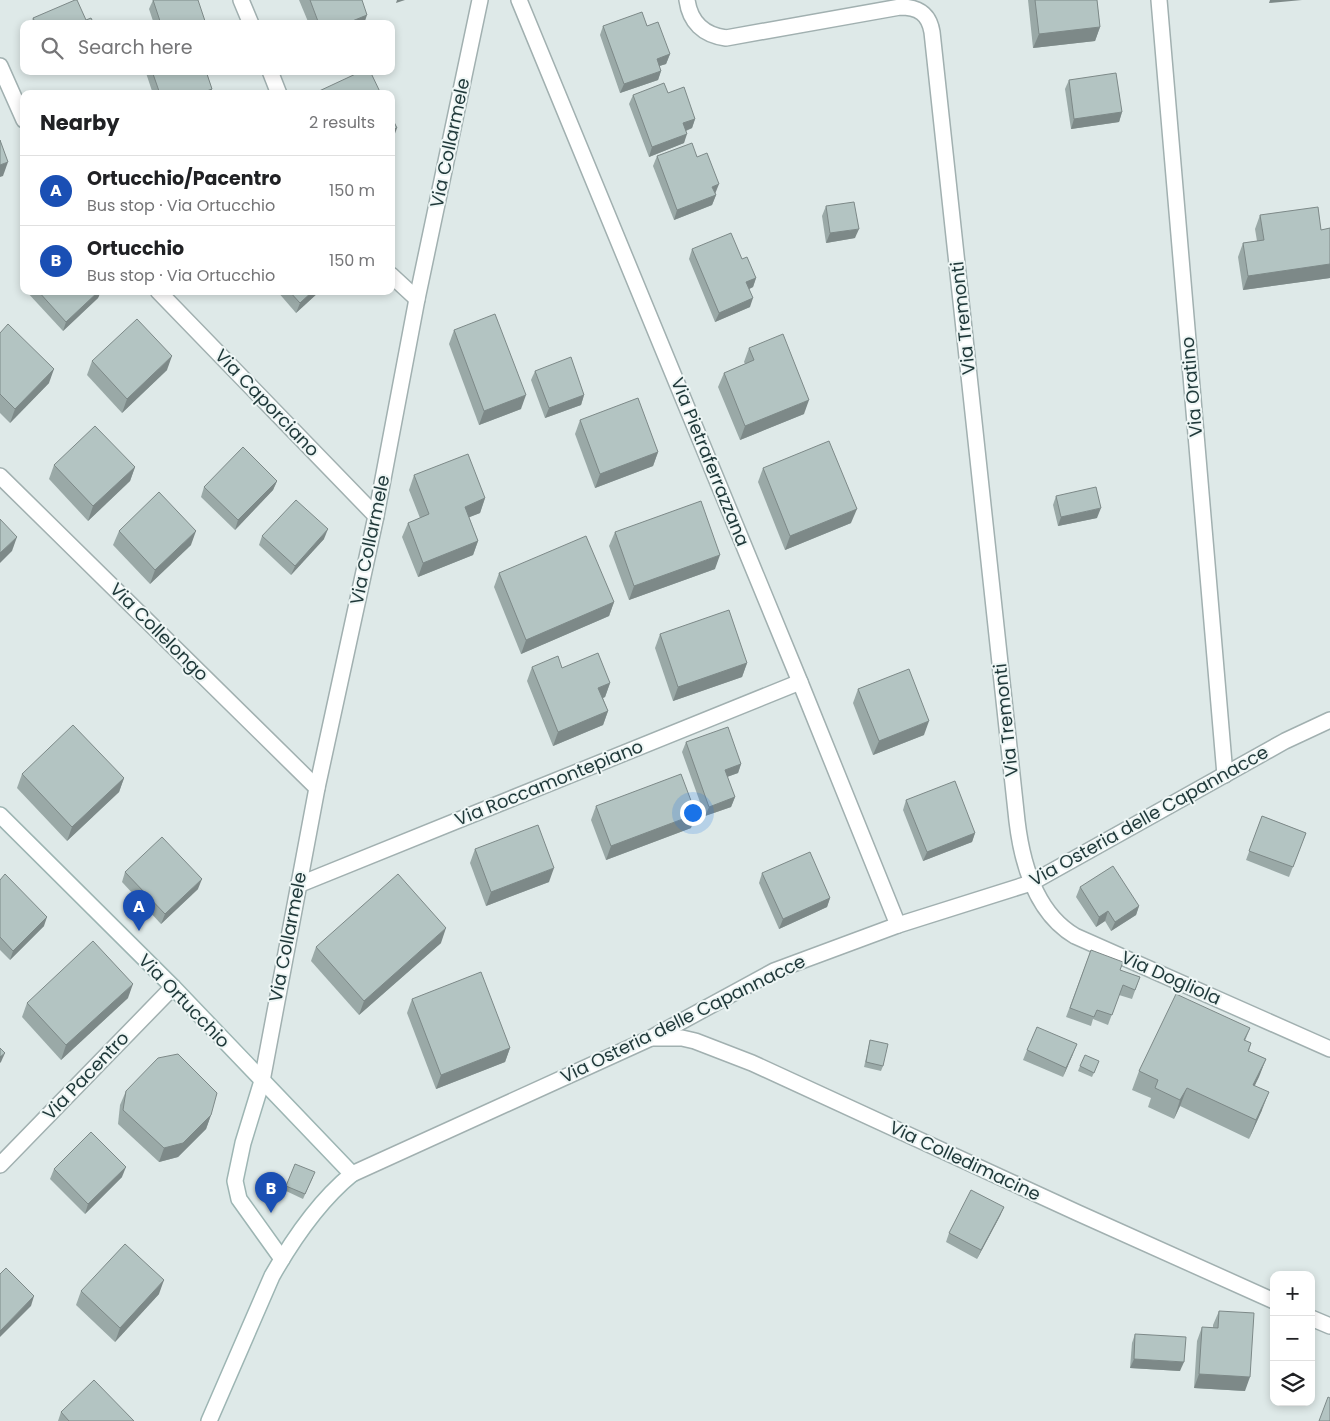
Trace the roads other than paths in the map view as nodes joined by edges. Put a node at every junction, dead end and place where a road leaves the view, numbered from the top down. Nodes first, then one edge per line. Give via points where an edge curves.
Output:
1 (241, 0) edge
2 (480, 0) edge
3 (519, 0) edge
4 (687, 0) edge
5 (1159, 0) edge
6 (249, 20) edge
7 (0, 66) edge
8 (272, 75) edge
9 (277, 90) edge
10 (20, 111) edge
11 (395, 279) edge
12 (162, 295) edge
13 (417, 300) junction
14 (0, 476) edge
15 (376, 516) junction
16 (800, 682) junction
17 (1330, 720) edge
18 (1225, 775) junction
19 (317, 788) junction
20 (0, 815) edge
21 (1031, 883) junction
22 (298, 885) junction
23 (898, 925) junction
24 (172, 987) junction
25 (651, 1038) junction
26 (1330, 1049) edge
27 (262, 1081) junction
28 (0, 1164) edge
29 (352, 1174) junction
30 (282, 1259) junction
31 (1270, 1299) edge
32 (1315, 1320) edge
33 (1330, 1326) edge
34 (209, 1421) edge

1 - 6 street
2 - 13 street, Via Collarmele
3 - 16 street, Via Pietraferrazzana
4 - 21 street, Via Tremonti via 689,12 697,24 726,38 900,7 920,10 931,24 1017,821
5 - 18 street, Via Oratino
7 - 10 street
8 - 9 street
11 - 13 street
12 - 15 street, Via Caporciano
13 - 15 street, Via Collarmele
14 - 19 street, Via Collelongo
15 - 19 street, Via Collarmele
16 - 22 street, Via Roccamontepiano
16 - 23 street, Via Pietraferrazzana
17 - 18 street, Via Osteria delle Capannacce
18 - 21 street, Via Osteria delle Capannacce
19 - 22 street, Via Collarmele
20 - 24 street, Via Ortucchio
21 - 23 street, Via Osteria delle Capannacce
21 - 26 street, Via Dogliola via 1056,921 1075,936
22 - 27 street, Via Collarmele
23 - 25 street, Via Osteria delle Capannacce via 774,971
24 - 27 street, Via Ortucchio
24 - 28 street, Via Pacentro
25 - 29 street, Via Osteria delle Capannacce
25 - 31 street, Via Colledimacine via 695,1041 752,1063
27 - 29 street, Via Ortucchio
27 - 30 street via 235,1180 239,1199
29 - 30 street, Via Osteria delle Capannacce via 318,1207
30 - 34 street, Via Osteria delle Capannacce
32 - 33 street

